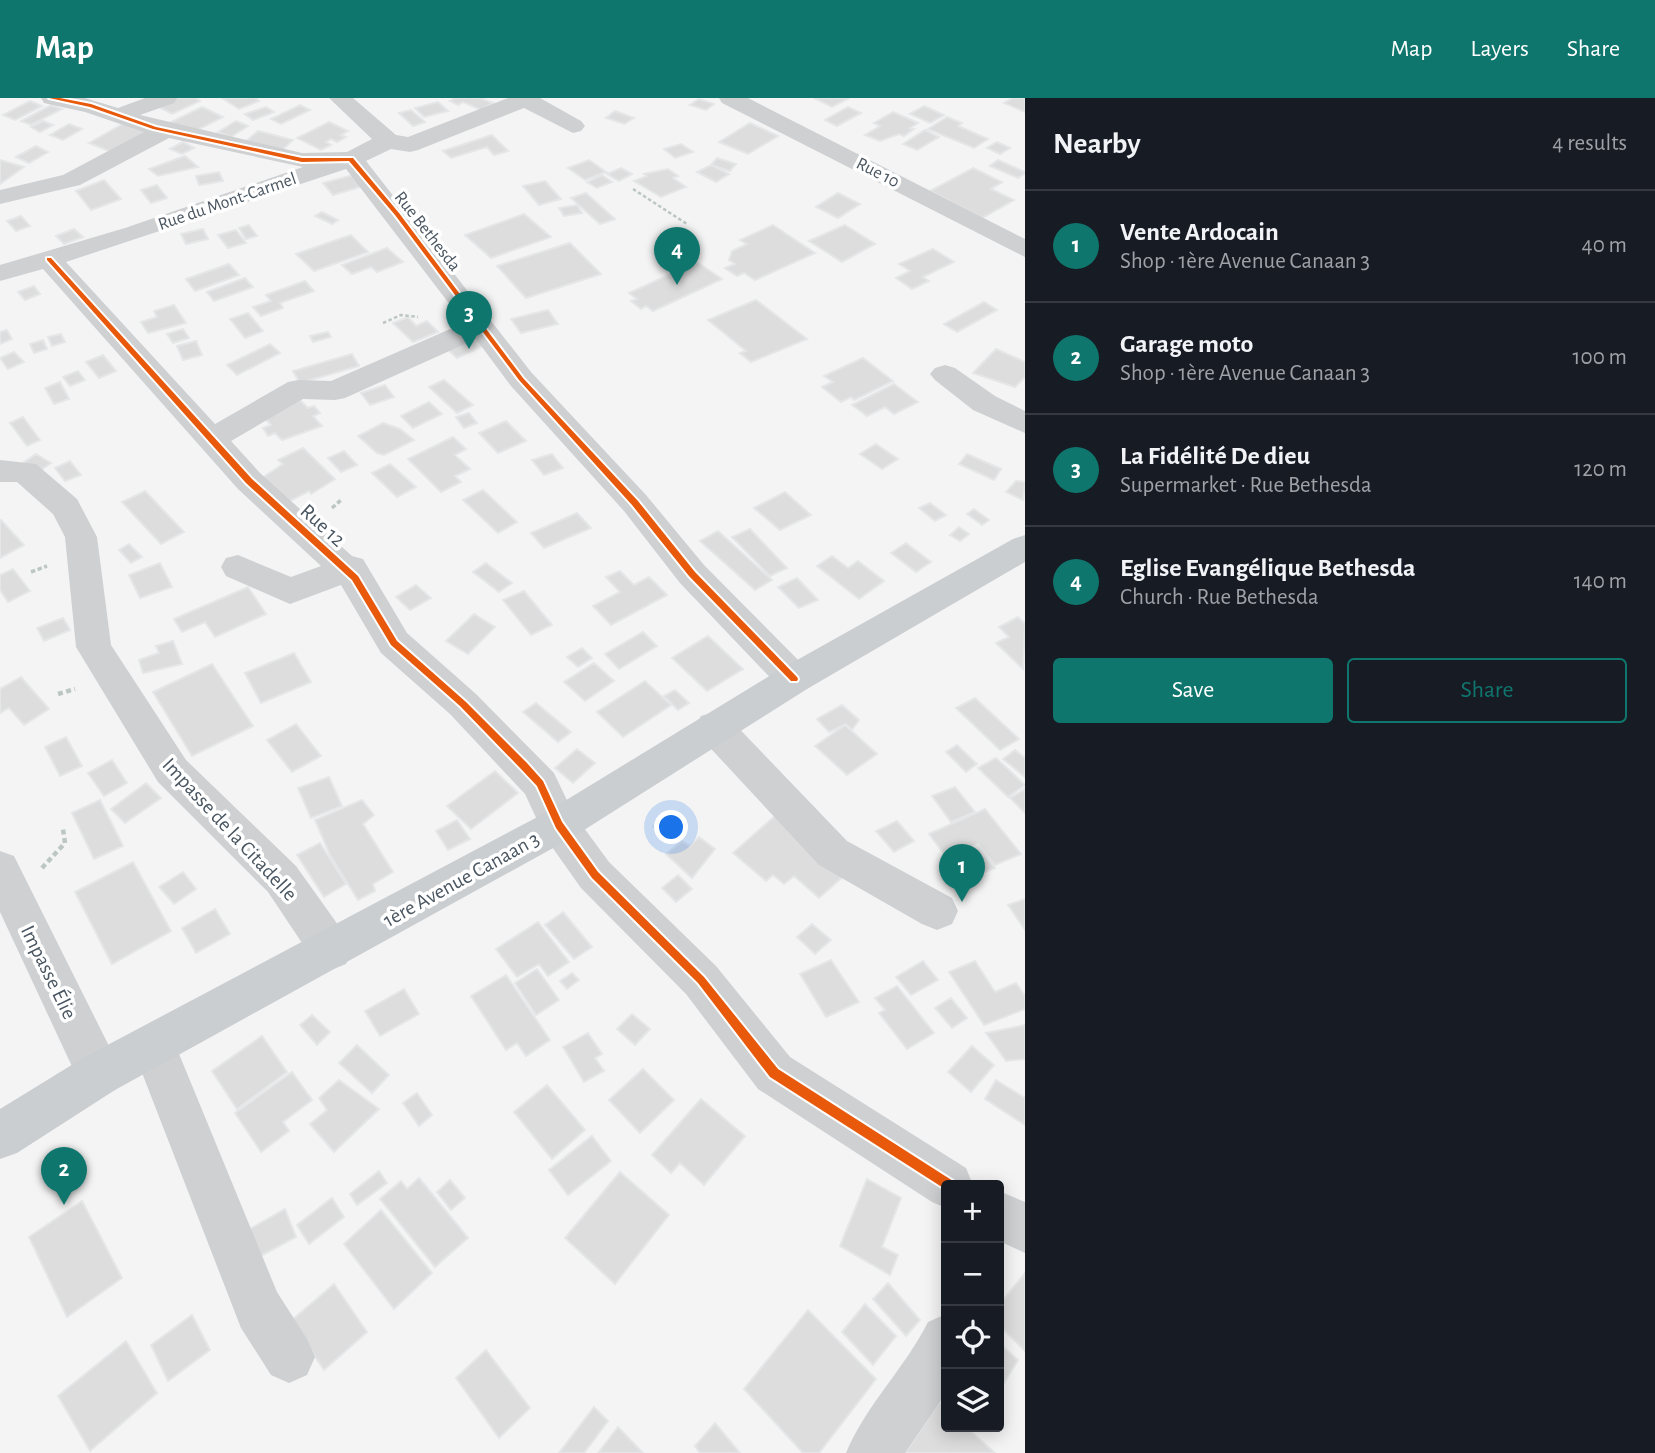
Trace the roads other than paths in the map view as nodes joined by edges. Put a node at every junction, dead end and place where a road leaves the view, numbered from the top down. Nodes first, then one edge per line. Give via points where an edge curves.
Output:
1 (52, 98) edge
2 (166, 98) edge
3 (340, 98) edge
4 (730, 98) edge
5 (516, 100) edge
6 (116, 116) junction
7 (573, 126) dead end
8 (166, 130) junction
9 (388, 141) junction
10 (351, 159) junction
11 (0, 197) edge
12 (1025, 249) edge
13 (49, 259) junction
14 (0, 273) edge
15 (481, 326) junction
16 (946, 374) dead end
17 (1025, 423) edge
18 (211, 439) junction
19 (0, 471) edge
20 (1025, 547) edge
21 (238, 567) dead end
22 (349, 569) junction
23 (794, 679) junction
24 (714, 727) junction
25 (559, 825) junction
26 (0, 869) edge
27 (937, 911) dead end
28 (331, 950) junction
29 (153, 1046) junction
30 (99, 1074) junction
31 (0, 1136) edge
32 (941, 1180) edge
33 (941, 1350) edge
34 (289, 1357) dead end
35 (873, 1453) edge

1 - 6 street
2 - 6 street
3 - 9 street
4 - 12 street, Rue 10
5 - 7 street
5 - 9 street, Rue du Mont-Carmel via 410,145
6 - 8 street
8 - 10 street via 302,160
8 - 11 street via 71,180
9 - 10 street, Rue du Mont-Carmel
10 - 13 street, Rue du Mont-Carmel
10 - 15 street, Rue Bethesda
13 - 14 street, Rue du Mont-Carmel
13 - 18 street, Rue 12
15 - 18 street via 404,350 335,391 298,389
15 - 23 street, Rue Bethesda via 521,379 635,503 692,574
16 - 17 street via 984,403
18 - 22 street, Rue 12 via 249,481
19 - 28 street, Impasse de la Citadelle via 24,472 66,507 81,537 94,647 172,771 282,879
20 - 23 main road, 1ère Avenue Canaan 3
21 - 22 street via 290,592
22 - 25 street, Rue 12 via 394,643 463,704 540,784
23 - 24 main road, 1ère Avenue Canaan 3
24 - 25 main road, 1ère Avenue Canaan 3
24 - 27 street via 833,853
25 - 28 main road, 1ère Avenue Canaan 3
25 - 32 street, Rue 12 via 595,875 701,980 774,1073
26 - 30 street, Impasse Élie
28 - 29 main road, 1ère Avenue Canaan 3
29 - 30 main road, 1ère Avenue Canaan 3
29 - 34 street via 259,1310
30 - 31 main road, 1ère Avenue Canaan 3
33 - 35 street

